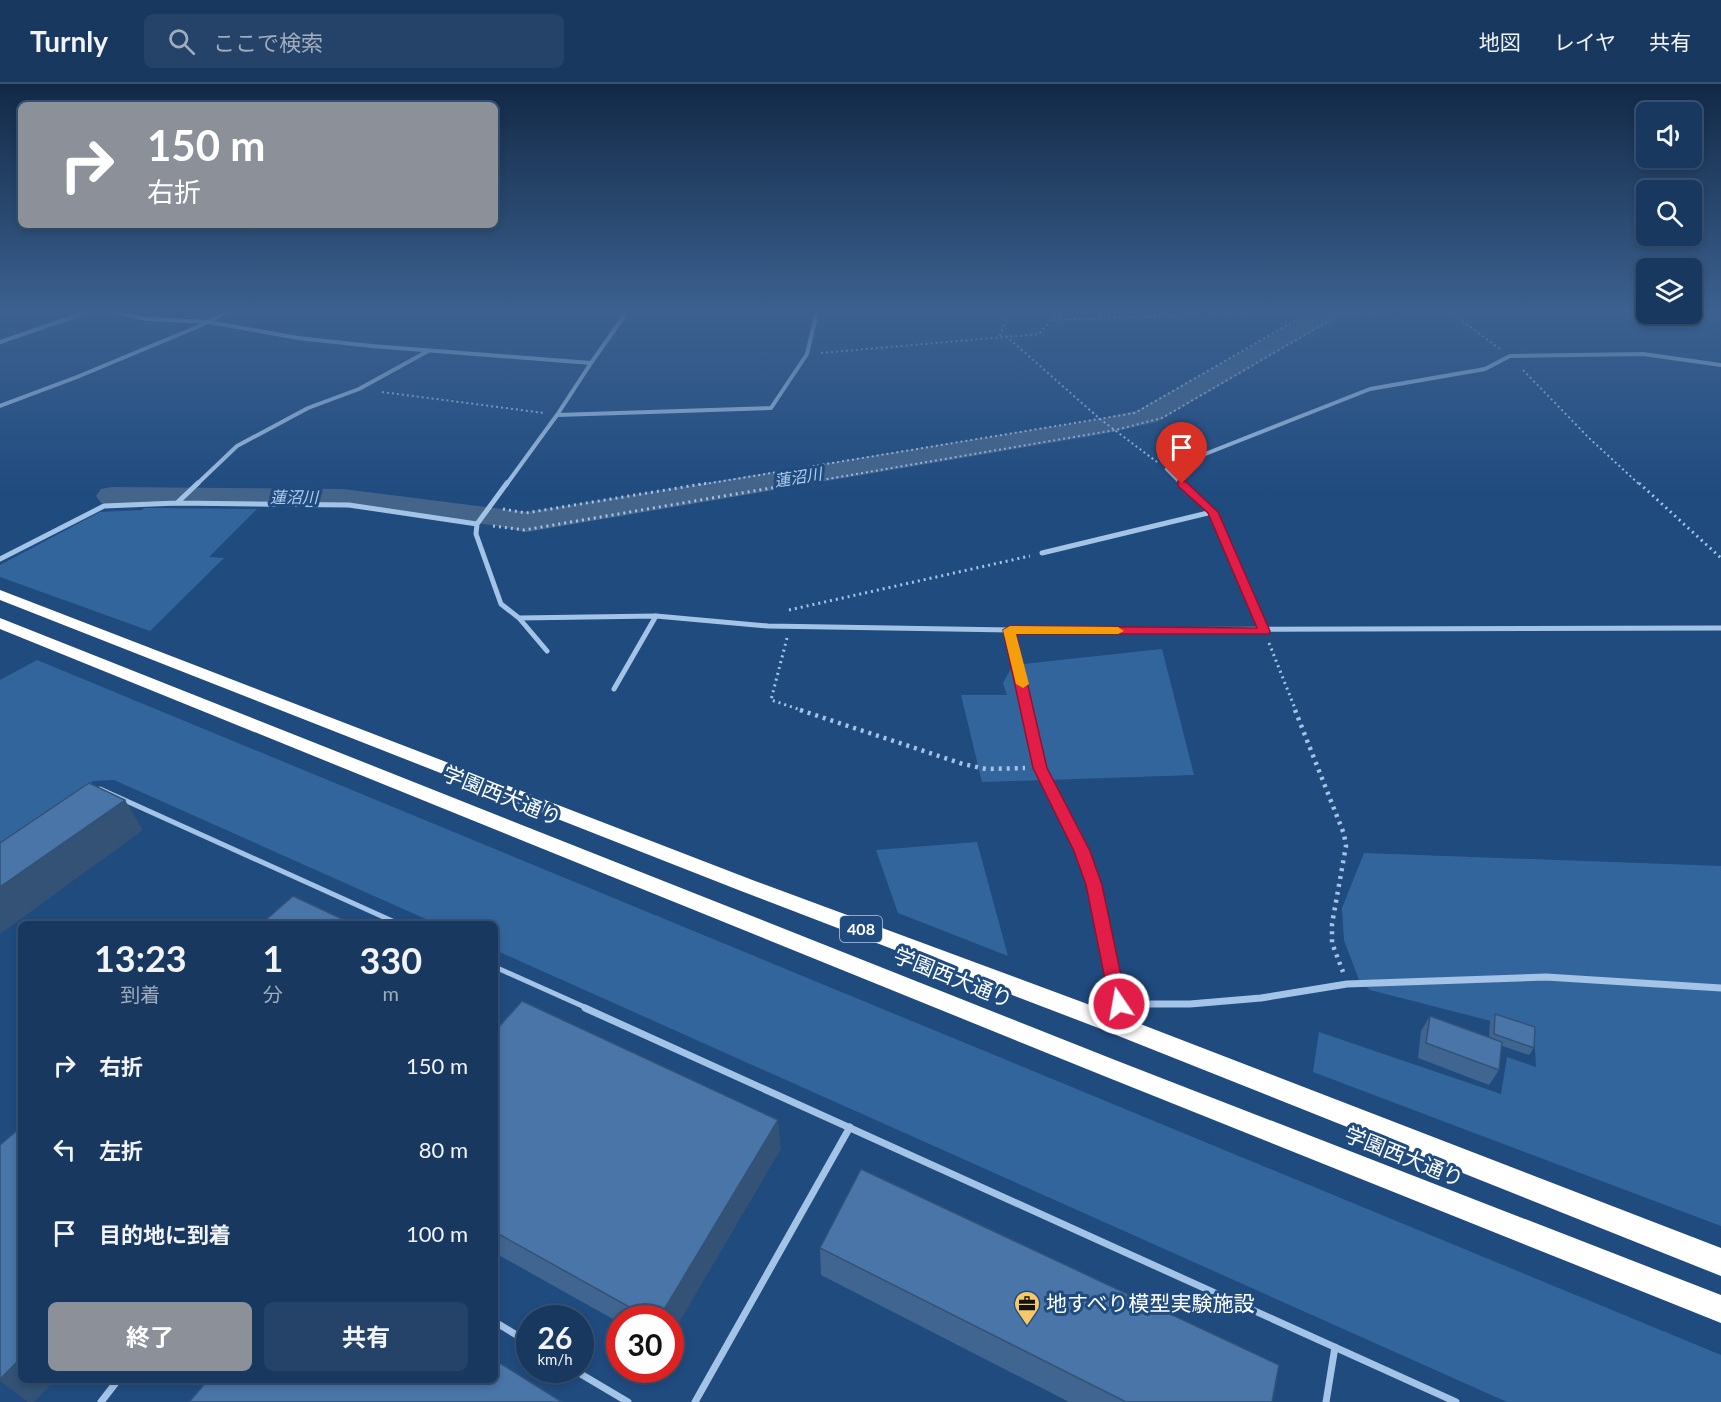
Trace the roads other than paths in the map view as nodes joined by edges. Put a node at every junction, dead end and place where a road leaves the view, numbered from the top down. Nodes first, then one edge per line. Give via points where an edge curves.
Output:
1 (85, 374) edge
2 (388, 374) edge
3 (584, 374) edge
4 (794, 374) edge
5 (1459, 374) edge
6 (0, 406) edge
7 (557, 415) junction
8 (178, 502) junction
9 (1212, 512) junction
10 (477, 524) junction
11 (1042, 553) road end
12 (0, 559) edge
13 (0, 596) edge
14 (656, 616) junction
15 (519, 618) junction
16 (0, 623) edge
17 (1721, 628) edge
18 (1010, 630) junction
19 (1264, 631) junction
20 (547, 651) dead end
21 (614, 689) dead end
22 (100, 789) edge
23 (392, 921) edge
24 (498, 968) edge
25 (1721, 988) edge
26 (1114, 1013) junction
27 (850, 1127) junction
28 (1721, 1262) edge
29 (1721, 1309) edge
30 (498, 1324) edge
31 (516, 1335) edge
32 (1335, 1347) junction
33 (594, 1382) edge
34 (116, 1383) edge
35 (101, 1402) edge
36 (628, 1402) edge
37 (696, 1402) edge
38 (1326, 1402) edge
39 (1456, 1402) edge

1 - 6 street
2 - 8 street via 308,408 237,446
3 - 7 street
4 - 7 street via 771,408
5 - 9 street via 1370,389 1167,470
7 - 10 street
8 - 10 street via 349,505
8 - 12 street via 104,506
9 - 11 street
9 - 19 street
10 - 15 street via 476,534 495,592 501,604
13 - 26 highway, 学園西大通り / 408 via 737,882
14 - 15 street
14 - 18 street via 768,626
14 - 21 street
15 - 20 street
16 - 29 highway, 学園西大通り / 408
17 - 19 street
18 - 19 street
18 - 26 street via 1040,768 1082,851 1094,885
22 - 23 lane
24 - 27 lane
25 - 26 street via 1546,977 1347,984
26 - 28 highway, 学園西大通り / 408
27 - 32 lane
27 - 37 lane
30 - 31 lane
32 - 38 lane
32 - 39 lane
33 - 36 lane
34 - 35 lane

